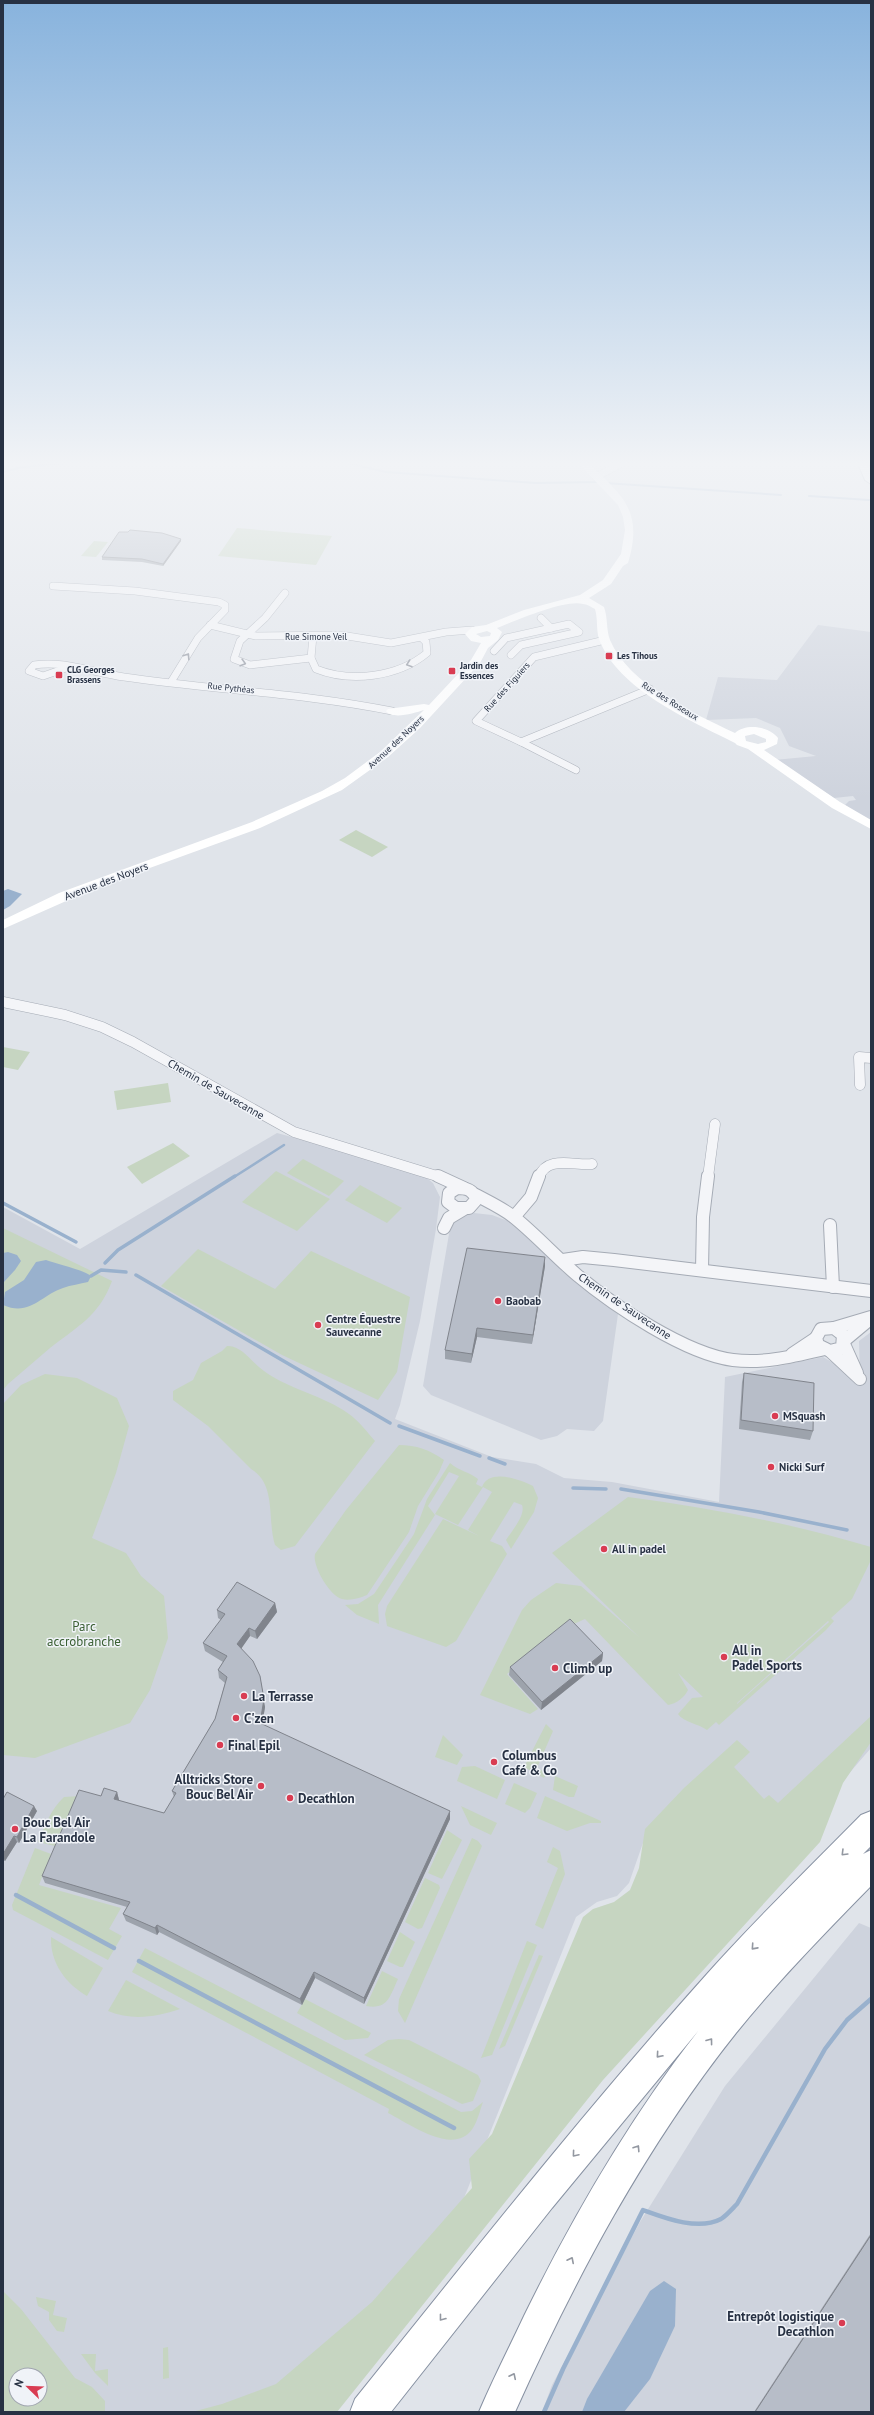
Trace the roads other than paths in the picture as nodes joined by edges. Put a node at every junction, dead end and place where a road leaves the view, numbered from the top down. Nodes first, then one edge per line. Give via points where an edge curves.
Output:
1 (613, 574) edge
2 (617, 574) edge
3 (53, 586) dead end
4 (595, 591) junction
5 (285, 594) dead end
6 (572, 601) junction
7 (585, 602) junction
8 (540, 614) junction
9 (521, 626) dead end
10 (207, 628) junction
11 (551, 628) junction
12 (246, 634) junction
13 (528, 634) junction
14 (473, 635) junction
15 (313, 636) junction
16 (422, 638) junction
17 (492, 638) junction
18 (605, 640) junction
19 (538, 642) junction
20 (550, 653) junction
21 (511, 655) dead end
22 (311, 658) junction
23 (69, 667) junction
24 (171, 682) junction
25 (650, 689) junction
26 (392, 711) junction
27 (411, 713) junction
28 (408, 728) junction
29 (740, 737) junction
30 (520, 742) junction
31 (760, 751) junction
32 (576, 770) dead end
33 (871, 825) edge
34 (3, 926) edge
35 (3, 1002) edge
36 (871, 1058) edge
37 (860, 1085) dead end
38 (715, 1124) dead end
39 (592, 1164) dead end
40 (432, 1173) junction
41 (464, 1188) junction
42 (476, 1195) junction
43 (447, 1200) junction
44 (467, 1208) junction
45 (510, 1215) junction
46 (830, 1225) dead end
47 (563, 1260) junction
48 (702, 1270) junction
49 (833, 1287) junction
50 (871, 1291) edge
51 (871, 1318) edge
52 (834, 1328) junction
53 (816, 1338) junction
54 (845, 1342) junction
55 (828, 1350) junction
56 (787, 1358) junction
57 (871, 1825) edge
58 (871, 1865) edge
59 (871, 1874) edge
60 (783, 1955) junction
61 (368, 2412) edge
62 (497, 2412) edge

1 - 4 street via 607,582
2 - 7 street via 608,592
3 - 10 street via 135,591 219,602 225,605 225,610
4 - 6 street, Avenue des Noyers
4 - 7 street
5 - 12 street via 265,618
6 - 7 street
6 - 8 street, Avenue des Noyers
7 - 8 street, Avenue des Noyers
7 - 18 street, Rue des Roseaux via 601,617
8 - 11 street
8 - 17 street, Avenue des Noyers via 513,618
9 - 13 street
10 - 12 street, Rue Simone Veil
24 -> 10 street
11 - 13 street
11 - 19 street via 569,624 579,632
12 - 15 street, Rue Simone Veil via 264,637
12 -> 22 street via 234,655 238,662 255,665
13 - 17 street
13 - 19 street
14 - 16 street, Rue Simone Veil via 446,632
14 - 17 street
14 - 27 street, Avenue des Noyers via 476,649 473,655 424,707
15 - 16 street, Rue Simone Veil via 341,635 391,642
15 - 22 street
16 -> 22 street via 428,648 422,659 396,669 368,675 351,677 326,674 316,669
17 - 28 street, Avenue des Noyers via 483,647 476,661
18 - 20 street, Rue des Figuiers
18 - 25 street, Rue des Roseaux via 624,667
19 - 20 street
19 - 21 street via 521,645
20 - 30 street, Rue des Figuiers via 534,657 476,721
23 - 23 street, Rue Pythéas via 38,676 29,671 35,663
23 - 24 street, Rue Pythéas
24 - 26 street, Rue Pythéas via 274,693
25 - 29 street, Rue des Roseaux via 727,734
25 - 30 street
26 - 27 street
26 - 28 street via 407,718
27 - 28 street via 417,722
28 - 34 street, Avenue des Noyers via 371,766 348,782 287,813 86,888 39,907
29 - 31 street, Rue des Roseaux via 744,745
29 - 31 street via 754,730 770,735 771,744
30 - 32 street
31 - 33 street, Rue des Roseaux
35 - 40 street, Chemin de Sauvecanne via 66,1015 102,1026 294,1132
36 - 37 street via 859,1057
38 - 48 street via 703,1217
39 - 45 street via 546,1166 540,1173 531,1201
40 - 41 street, Chemin de Sauvecanne
40 - 43 street via 445,1190
41 - 42 street via 470,1189
41 - 43 street via 452,1190
42 - 44 street via 476,1200
42 - 45 street, Chemin de Sauvecanne
43 - 44 street via 451,1206
43 - 44 street via 444,1228 449,1218
44 - 45 street, Chemin de Sauvecanne
45 - 47 street, Chemin de Sauvecanne
46 - 49 street
47 - 48 street via 583,1257
47 - 56 street, Chemin de Sauvecanne via 578,1276 630,1313 693,1349 732,1360
48 - 49 street
49 - 50 street
51 - 52 street
51 - 54 street
52 - 53 street via 821,1329
52 - 54 street via 843,1335
53 - 55 street via 818,1344
53 - 56 street, Chemin de Sauvecanne
54 - 55 street via 837,1350
54 - 55 street via 860,1378
55 - 56 street, Chemin de Sauvecanne
57 -> 61 highway via 798,1898 703,2003 537,2199
58 - 60 highway
59 - 60 highway
62 -> 60 highway via 573,2256 631,2158 680,2081 725,2022

